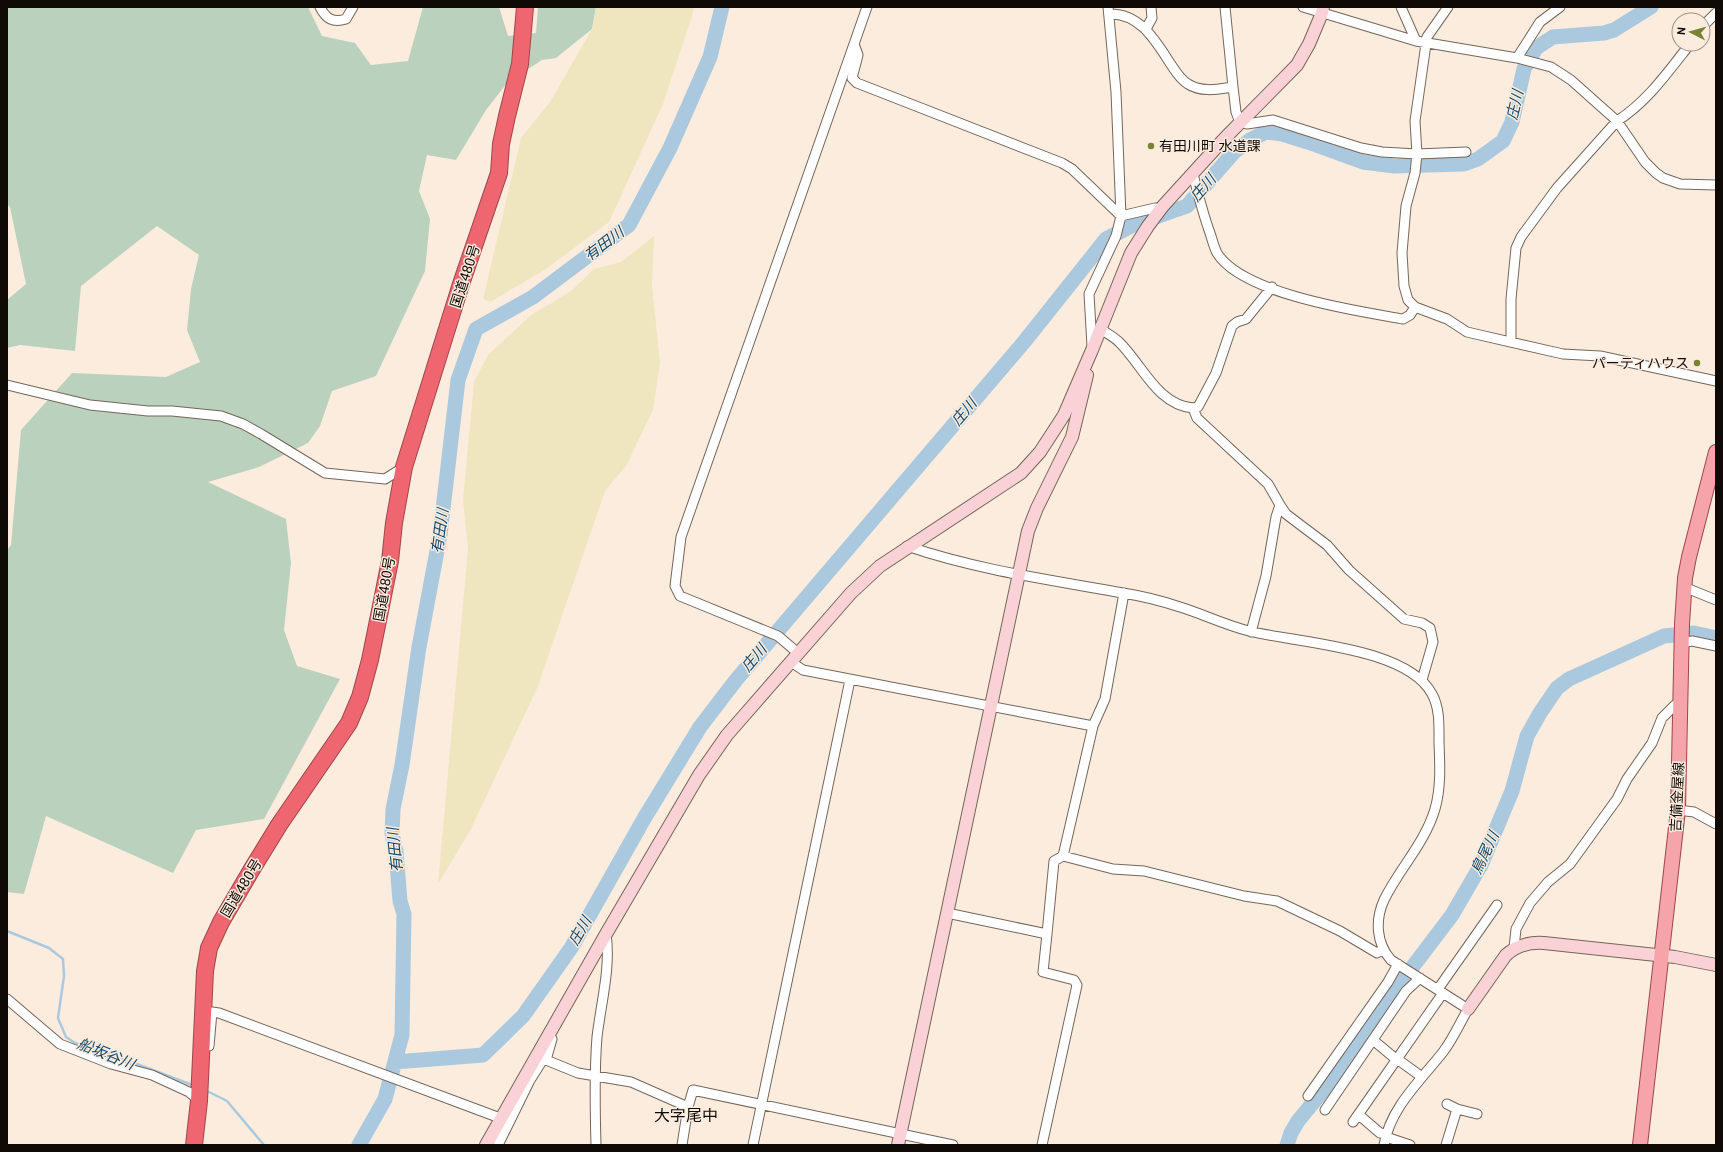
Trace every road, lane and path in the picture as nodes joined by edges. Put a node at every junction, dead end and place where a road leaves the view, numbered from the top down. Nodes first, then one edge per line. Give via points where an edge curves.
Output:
1 (320, 7) edge
2 (353, 7) edge
3 (525, 7) edge
4 (867, 7) edge
5 (1151, 7) edge
6 (1225, 7) edge
7 (1302, 7) edge
8 (1401, 7) edge
9 (1448, 7) edge
10 (1560, 7) edge
11 (1120, 10) edge
12 (1323, 10) edge
13 (1108, 11) edge
14 (1146, 29) junction
15 (1416, 41) junction
16 (854, 44) junction
17 (1426, 44) junction
18 (1684, 52) edge
19 (1517, 58) junction
20 (1233, 86) junction
21 (1617, 121) junction
22 (1240, 122) junction
23 (1466, 152) dead end
24 (1416, 154) junction
25 (1193, 174) junction
26 (1716, 185) edge
27 (1160, 210) junction
28 (1120, 216) junction
29 (1272, 288) junction
30 (1415, 307) junction
31 (1101, 329) junction
32 (1511, 342) junction
33 (1092, 350) junction
34 (1716, 381) edge
35 (7, 385) edge
36 (1193, 408) junction
37 (1056, 428) junction
38 (1072, 436) junction
39 (1716, 452) edge
40 (404, 467) junction
41 (1280, 505) junction
42 (907, 546) junction
43 (1018, 574) junction
44 (1684, 587) junction
45 (1124, 593) junction
46 (1716, 600) edge
47 (1251, 632) junction
48 (1681, 642) junction
49 (1716, 646) edge
50 (795, 658) junction
51 (850, 680) junction
52 (1422, 680) junction
53 (1680, 705) junction
54 (990, 707) junction
55 (1093, 726) junction
56 (1678, 810) junction
57 (1716, 824) edge
58 (1063, 856) junction
59 (1497, 905) dead end
60 (947, 913) junction
61 (606, 934) junction
62 (1047, 934) junction
63 (1514, 948) junction
64 (1383, 949) junction
65 (1661, 955) junction
66 (1400, 965) junction
67 (1716, 965) edge
68 (1418, 977) junction
69 (1440, 991) junction
70 (7, 999) edge
71 (1468, 1009) junction
72 (549, 1034) junction
73 (1373, 1040) junction
74 (201, 1059) junction
75 (1397, 1059) junction
76 (546, 1060) junction
77 (595, 1075) junction
78 (1422, 1077) junction
79 (1308, 1096) dead end
80 (199, 1101) junction
81 (1446, 1104) dead end
82 (762, 1105) junction
83 (688, 1107) junction
84 (1457, 1109) junction
85 (1325, 1110) dead end
86 (1476, 1114) dead end
87 (497, 1116) junction
88 (1386, 1138) edge
89 (899, 1140) edge
90 (194, 1145) edge
91 (486, 1145) edge
92 (498, 1145) edge
93 (596, 1145) edge
94 (682, 1145) edge
95 (753, 1145) edge
96 (953, 1145) edge
97 (1042, 1145) edge
98 (1410, 1145) edge
99 (1446, 1145) edge
100 (1640, 1145) edge

1 - 2 street via 326,17 340,21 346,19
3 - 40 highway, 国道480号 via 520,64 507,116 499,173 461,284
4 - 16 street
5 - 14 street via 1152,18
6 - 20 street
7 - 12 street
8 - 15 street
9 - 17 street via 1431,30
10 - 19 street via 1540,22
11 - 13 street
11 - 14 street
12 - 15 street
12 - 22 street via 1309,44 1297,64
13 - 28 street via 1116,92
14 - 20 street via 1187,84 1211,90
15 - 17 street
16 - 28 street via 858,55 852,78 857,83 1062,163 1072,169
16 - 50 street via 681,537 674,586 680,596 778,636
17 - 19 street
17 - 24 street via 1415,121
18 - 21 street via 1657,87 1630,113
19 - 21 street via 1557,70
20 - 22 street
21 - 26 street via 1645,162 1663,178 1688,185
21 - 32 street via 1557,188 1521,237 1516,248 1511,299
22 - 24 street via 1248,124 1273,120 1361,148
22 - 25 street
23 - 24 street
24 - 30 street via 1415,172 1406,206 1402,253 1404,286 1408,300
25 - 27 street
25 - 29 street via 1216,252 1227,266 1242,277
27 - 28 street via 1155,208
27 - 31 street via 1131,253
28 - 33 street via 1116,236 1089,294
29 - 30 street via 1309,301 1403,319 1410,315
29 - 36 street via 1250,316 1232,326 1216,373 1198,407
30 - 32 street via 1447,319 1467,332
31 - 33 street
31 - 36 street via 1119,342 1161,392 1178,405
32 - 34 street via 1563,354 1600,356
33 - 37 street
33 - 38 street
35 - 40 street via 90,405 148,412 172,411 221,416 243,424 325,473 385,479
36 - 41 street via 1197,418 1268,484
37 - 38 street via 1062,422 1070,424
37 - 42 street via 1040,452 1021,473
38 - 43 street via 1028,531
39 - 44 main road, 吉備金屋線 via 1688,556
40 - 74 highway, 国道480号 via 390,561 360,697 350,723 256,863 221,922 209,948 205,971
41 - 47 street via 1266,576
41 - 52 street via 1286,514 1327,545 1349,570 1404,619 1422,623 1430,628 1433,642
42 - 43 street via 931,555
42 - 50 street via 880,566 852,593
43 - 45 street
43 - 54 street
44 - 46 street
44 - 48 main road, 吉備金屋線
45 - 47 street via 1180,607
45 - 55 street via 1105,699
47 - 52 street via 1350,650 1406,668
48 - 49 street via 1692,641
48 - 53 main road, 吉備金屋線
50 - 51 street via 803,670
50 - 61 street via 727,735 699,775
51 - 54 street
51 - 82 street
52 - 64 street via 1436,701 1439,717 1437,800 1423,836 1387,892 1380,908 1378,928
53 - 56 main road, 吉備金屋線
53 - 63 street via 1675,705 1662,718 1652,743 1627,779 1617,799 1570,864 1548,882 1530,903 1516,929
54 - 55 street
54 - 60 street
55 - 58 street
56 - 57 street via 1694,812
56 - 65 main road, 吉備金屋線
58 - 62 street via 1054,861
58 - 64 street via 1113,869 1144,871 1244,896 1277,901 1377,952
59 - 69 street
60 - 62 street
60 - 89 street
61 - 72 street
61 - 77 street via 608,950
62 - 97 street via 1043,972 1074,980 1077,985
63 - 65 street via 1530,943 1544,943
63 - 71 street via 1502,960
64 - 66 street via 1391,960
65 - 67 street
65 - 100 main road, 吉備金屋線
66 - 68 street
66 - 79 street
68 - 69 street
68 - 73 street
69 - 71 street
69 - 75 street
70 - 80 street via 60,1044 111,1064 152,1075 189,1092
71 - 78 street via 1443,1051
72 - 76 street via 552,1039
72 - 87 street
73 - 75 street
73 - 85 street
74 - 80 highway, 国道480号
74 - 87 street via 209,1054 212,1012 219,1012
75 - 78 street
75 - 88 street via 1356,1119
76 - 77 street via 578,1073
76 - 92 street via 542,1061 530,1080
77 - 83 street via 631,1082
77 - 93 street
78 - 88 street via 1402,1106
80 - 90 highway, 国道480号
81 - 84 street
82 - 83 street via 693,1090
82 - 89 street
82 - 95 street
83 - 94 street
84 - 86 street
84 - 99 street
87 - 91 street
88 - 98 street
89 - 96 street

